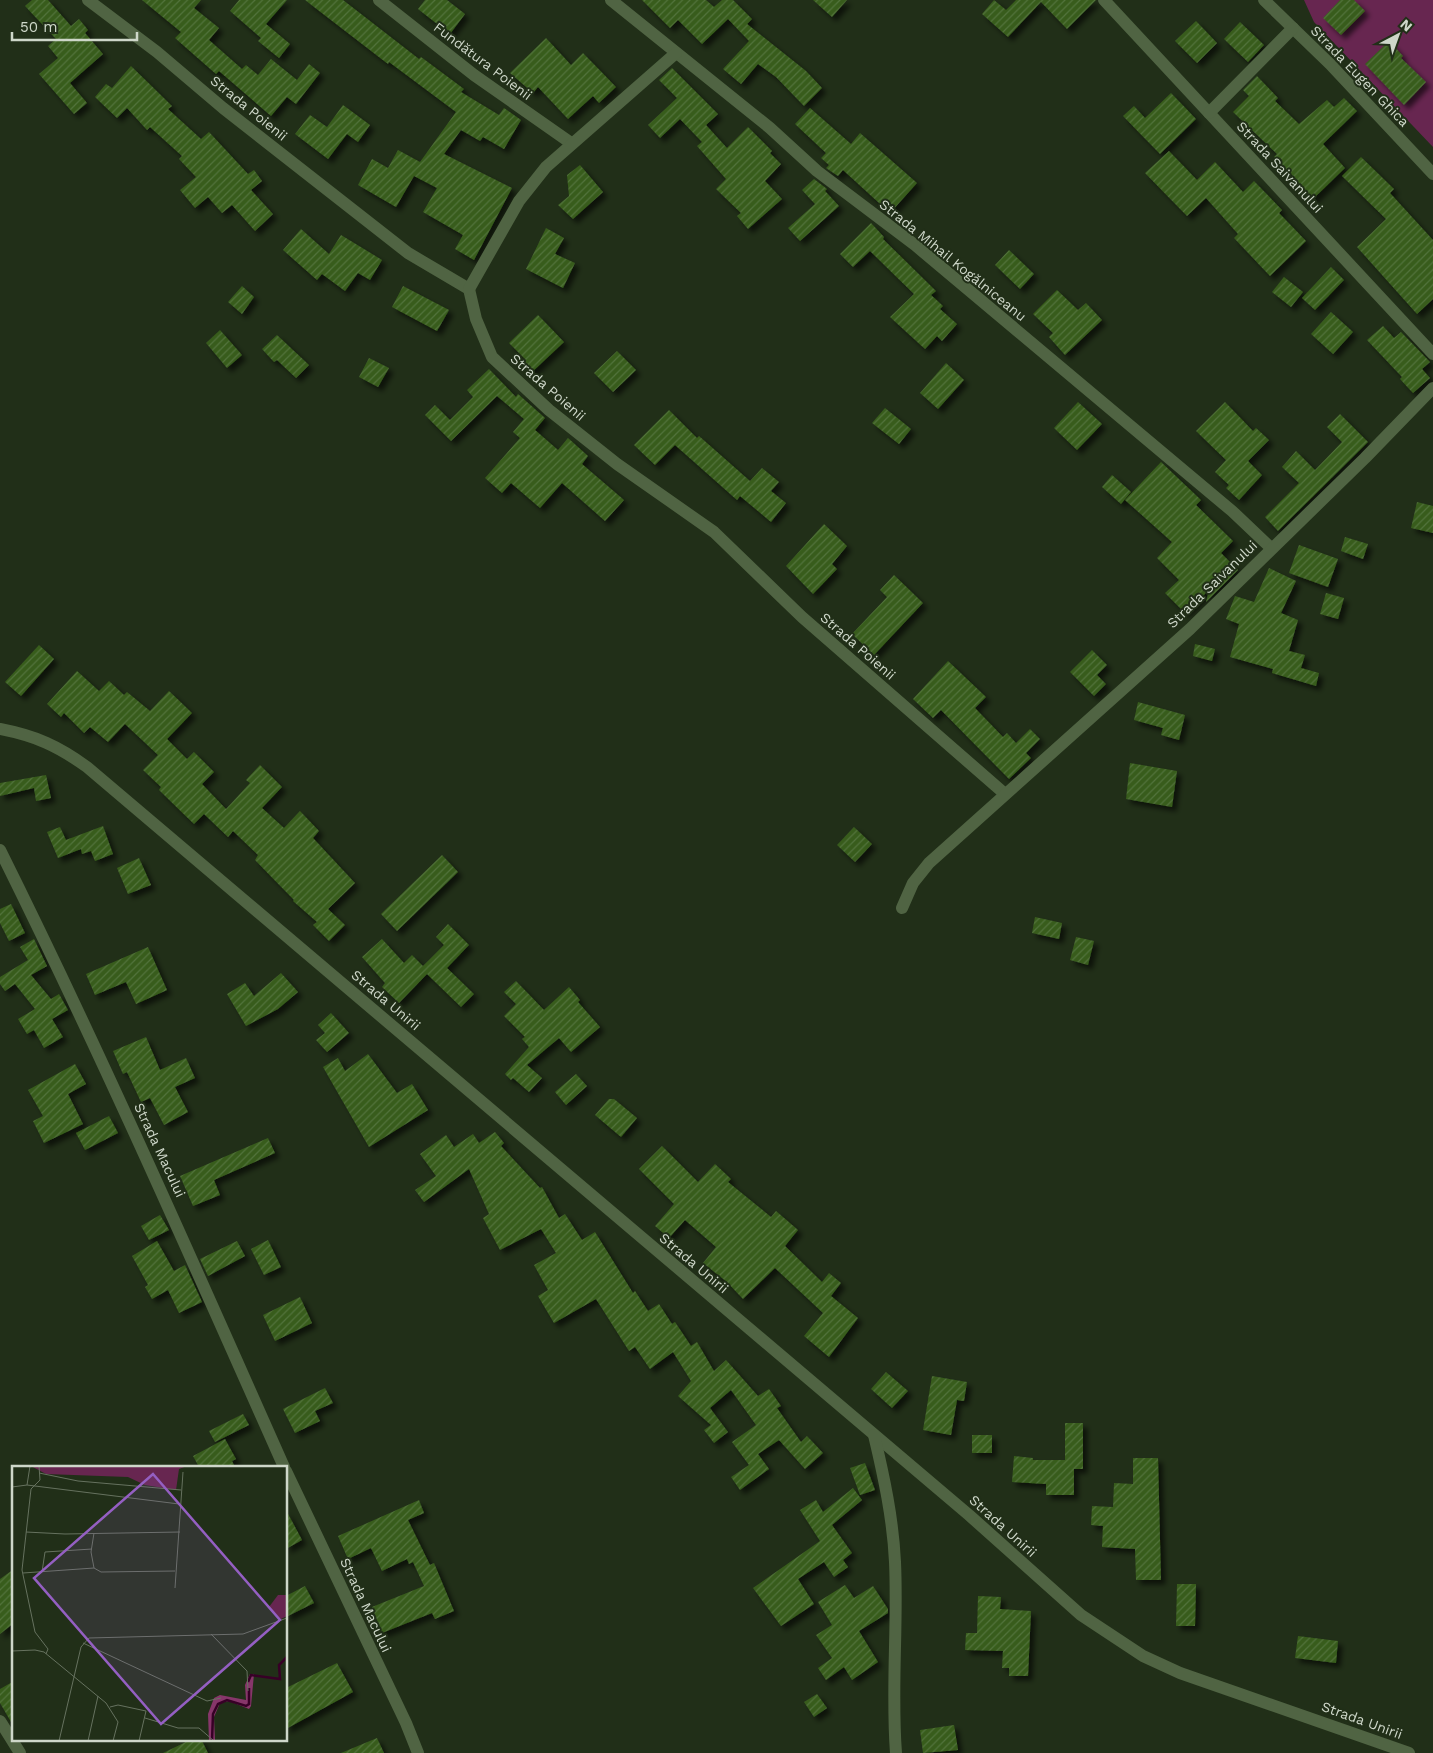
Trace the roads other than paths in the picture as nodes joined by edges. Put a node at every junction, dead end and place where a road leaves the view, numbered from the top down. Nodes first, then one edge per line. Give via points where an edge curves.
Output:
1 (379, 0) edge
2 (611, 0) edge
3 (1104, 0) edge
4 (1264, 0) edge
5 (97, 2) edge
6 (1293, 28) junction
7 (676, 53) junction
8 (1209, 113) junction
9 (571, 143) junction
10 (1433, 174) edge
11 (469, 289) junction
12 (1433, 354) edge
13 (1433, 388) edge
14 (1271, 548) junction
15 (0, 729) edge
16 (1005, 794) junction
17 (0, 850) edge
18 (902, 908) dead end
19 (874, 1434) junction
20 (284, 1466) edge
21 (288, 1475) edge
22 (0, 1721) edge
23 (20, 1753) edge
24 (418, 1753) edge
25 (896, 1753) edge
26 (1409, 1753) edge

1 - 9 street, Fundătura Poienii via 474,75
2 - 7 street, Strada Mihail Kogălniceanu
3 - 8 street, Strada Saivanului
4 - 6 street, Strada Eugen Ghica
5 - 11 street, Strada Poienii via 408,253
6 - 8 street
6 - 10 street, Strada Eugen Ghica
7 - 9 street
7 - 14 street, Strada Mihail Kogălniceanu via 770,128 817,171 915,245 1232,511
8 - 12 street, Strada Saivanului
9 - 11 street via 546,167 519,201
11 - 16 street, Strada Poienii via 476,319 492,358 609,458 714,532 802,617
13 - 14 street, Strada Saivanului
14 - 16 street, Strada Saivanului via 1190,629
15 - 19 street, Strada Unirii via 44,740 87,768
16 - 18 street, Strada Saivanului via 929,863 913,883
17 - 20 street, Strada Macului via 174,1216
19 - 25 street via 891,1520 895,1563 893,1719
19 - 26 street, Strada Unirii via 1081,1615 1127,1648 1180,1673
21 - 24 street, Strada Macului
22 - 23 street

